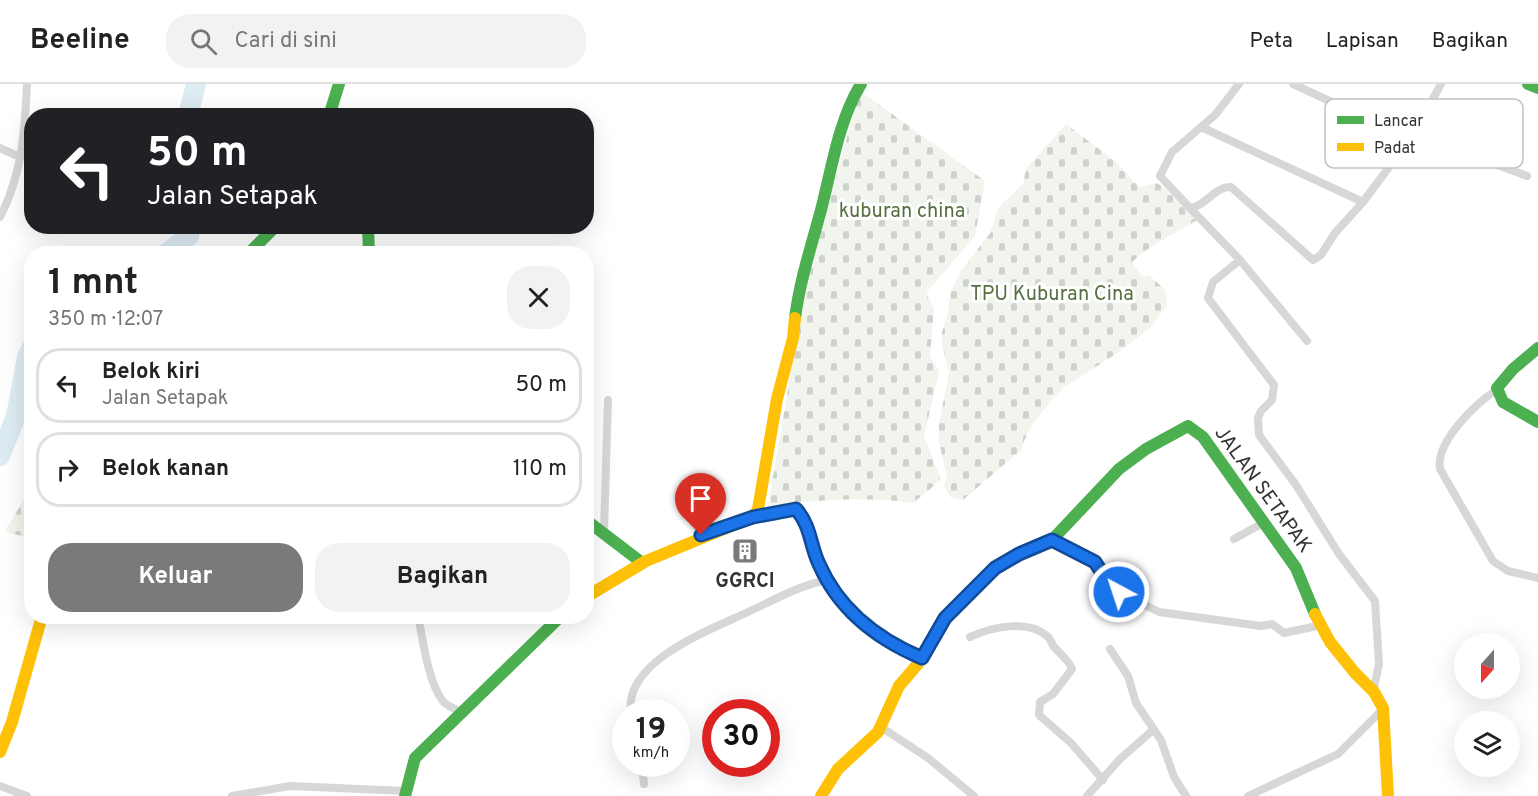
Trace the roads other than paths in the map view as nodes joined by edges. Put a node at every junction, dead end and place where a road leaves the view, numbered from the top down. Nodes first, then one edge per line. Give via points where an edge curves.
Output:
1 (27, 84) edge
2 (339, 84) edge
3 (861, 84) edge
4 (1239, 84) edge
5 (1293, 84) edge
6 (1441, 84) edge
7 (1528, 84) edge
8 (1538, 88) edge
9 (1328, 99) edge
10 (1433, 99) edge
11 (27, 108) edge
12 (332, 108) edge
13 (1201, 127) junction
14 (24, 134) edge
15 (0, 148) edge
16 (20, 157) junction
17 (1388, 168) edge
18 (1505, 168) edge
19 (1527, 176) dead end
20 (1363, 202) junction
21 (1190, 208) junction
22 (0, 217) edge
23 (268, 234) edge
24 (256, 246) edge
25 (1240, 260) junction
26 (1307, 341) dead end
27 (1538, 348) edge
28 (1497, 390) junction
29 (608, 400) dead end
30 (1538, 422) edge
31 (753, 517) junction
32 (1263, 523) junction
33 (594, 525) edge
34 (604, 532) junction
35 (1234, 539) dead end
36 (1052, 540) junction
37 (641, 562) junction
38 (1538, 578) edge
39 (826, 580) junction
40 (594, 592) edge
41 (40, 624) edge
42 (420, 624) edge
43 (553, 624) edge
44 (1322, 625) junction
45 (970, 637) dead end
46 (1110, 649) dead end
47 (922, 658) junction
48 (1374, 688) junction
49 (632, 699) edge
50 (1383, 708) junction
51 (462, 713) junction
52 (880, 728) junction
53 (1153, 730) junction
54 (0, 752) edge
55 (643, 777) edge
56 (1103, 780) junction
57 (644, 784) dead end
58 (0, 786) edge
59 (405, 794) edge
60 (1251, 795) edge
61 (27, 796) edge
62 (232, 796) edge
63 (821, 796) edge
64 (974, 796) edge
65 (1087, 796) edge
66 (1186, 796) edge
67 (1388, 796) edge

1 - 11 street
2 - 12 street
3 - 31 street via 847,107 800,280 793,338 777,399 758,509
4 - 13 street
5 - 9 street
6 - 10 street
7 - 8 street
13 - 20 street
13 - 21 street via 1173,152 1160,176
14 - 16 street
15 - 16 street
16 - 22 street via 11,194
17 - 20 street
18 - 19 street
20 - 21 street via 1313,260 1232,187
21 - 25 street
23 - 24 street
25 - 26 street
25 - 48 street via 1213,282 1208,298 1274,385 1272,400 1258,418 1259,435 1375,602 1379,664
27 - 28 street via 1513,369
28 - 30 street via 1503,402
28 - 38 street via 1482,399 1444,444 1439,456 1440,469 1493,561 1508,571
29 - 34 street
31 - 37 street via 679,543
31 - 39 street via 796,509 807,525
32 - 35 street
32 - 36 street, JALAN SETAPAK via 1203,437 1188,426 1119,469
32 - 44 street, JALAN SETAPAK via 1300,574
33 - 34 street
34 - 37 street
36 - 44 street via 1095,562 1119,592 1159,612 1261,626 1272,624 1284,633
36 - 47 street, JALAN SETAPAK via 995,568 945,618
37 - 40 street
39 - 47 street via 843,605 866,626 900,649
39 - 49 street via 792,590 672,649 653,665
41 - 54 street
42 - 51 street via 439,695 443,702
43 - 51 street
44 - 48 street, JALAN SETAPAK via 1355,673
45 - 56 street via 988,630 1022,626 1037,629 1050,638 1072,669 1053,694 1040,702 1039,715 1071,743
46 - 53 street via 1125,670 1136,703
47 - 52 street, JALAN SETAPAK via 898,686
48 - 50 street, JALAN SETAPAK
50 - 60 street via 1338,754
50 - 67 street, JALAN SETAPAK
51 - 59 street via 415,758
52 - 63 street, JALAN SETAPAK via 838,769
52 - 64 street via 928,758
53 - 56 street
53 - 66 street
55 - 57 street
56 - 65 street
58 - 61 street
59 - 62 street via 290,786

